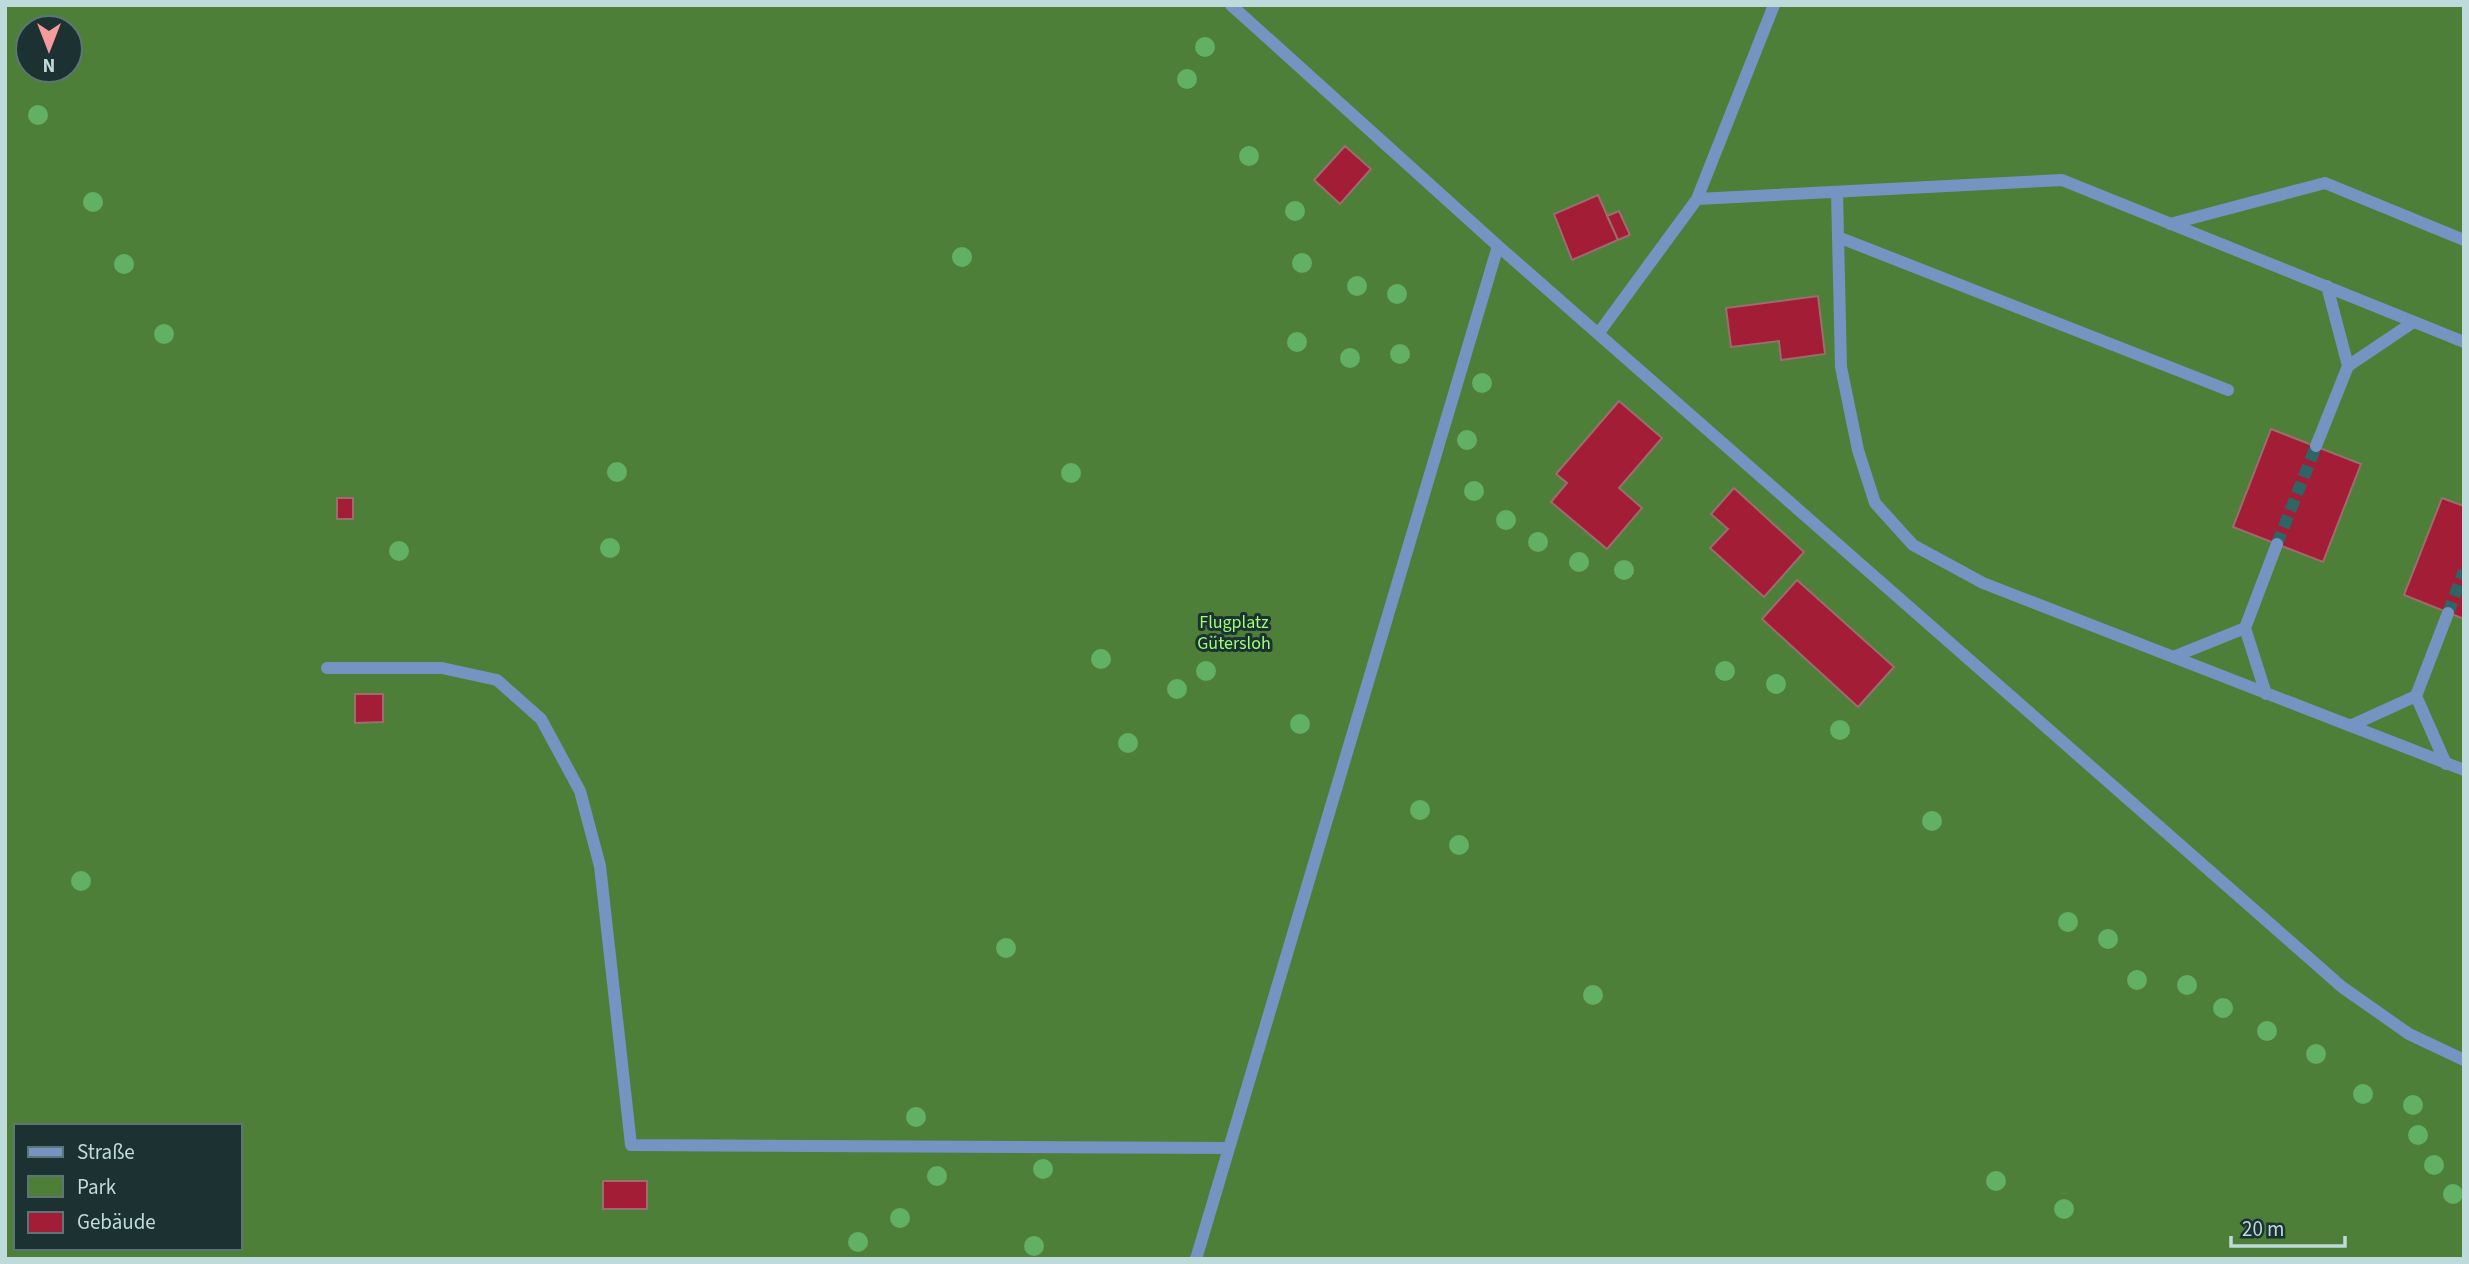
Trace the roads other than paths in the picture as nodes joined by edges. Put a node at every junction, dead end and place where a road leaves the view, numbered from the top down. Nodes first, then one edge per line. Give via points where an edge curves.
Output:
1 (1231, 5) edge
2 (1774, 5) edge
3 (1837, 192) junction
4 (1697, 199) junction
5 (2170, 224) junction
6 (1838, 237) junction
7 (2464, 240) edge
8 (1497, 246) junction
9 (2327, 286) junction
10 (2412, 323) junction
11 (1598, 334) junction
12 (2464, 342) edge
13 (2348, 366) junction
14 (2228, 390) dead end
15 (2316, 446) tunnel mouth
16 (2277, 544) tunnel mouth
17 (2448, 613) tunnel mouth
18 (2245, 628) junction
19 (2173, 657) junction
20 (327, 668) dead end
21 (2266, 694) junction
22 (2416, 695) junction
23 (2350, 726) junction
24 (2446, 764) junction
25 (2464, 771) edge
26 (2464, 1060) edge
27 (1228, 1148) junction
28 (1196, 1259) edge

1 - 8 lane
2 - 4 lane
3 - 4 lane
3 - 5 lane via 2062,180
3 - 6 lane
4 - 11 lane
5 - 7 lane via 2325,183
5 - 9 lane
6 - 14 lane
6 - 19 lane via 1842,367 1858,450 1875,503 1913,545 1983,583
8 - 11 lane
8 - 27 lane
9 - 10 lane
9 - 13 lane
10 - 12 lane
10 - 13 lane
11 - 26 lane via 2342,987 2409,1034
13 - 15 lane
16 - 18 lane
17 - 22 lane
18 - 19 lane
18 - 21 lane
19 - 21 lane
20 - 27 lane via 442,668 497,680 541,719 580,791 600,866 631,1145
21 - 23 lane
22 - 23 lane
22 - 24 lane
23 - 24 lane
24 - 25 lane
27 - 28 lane

